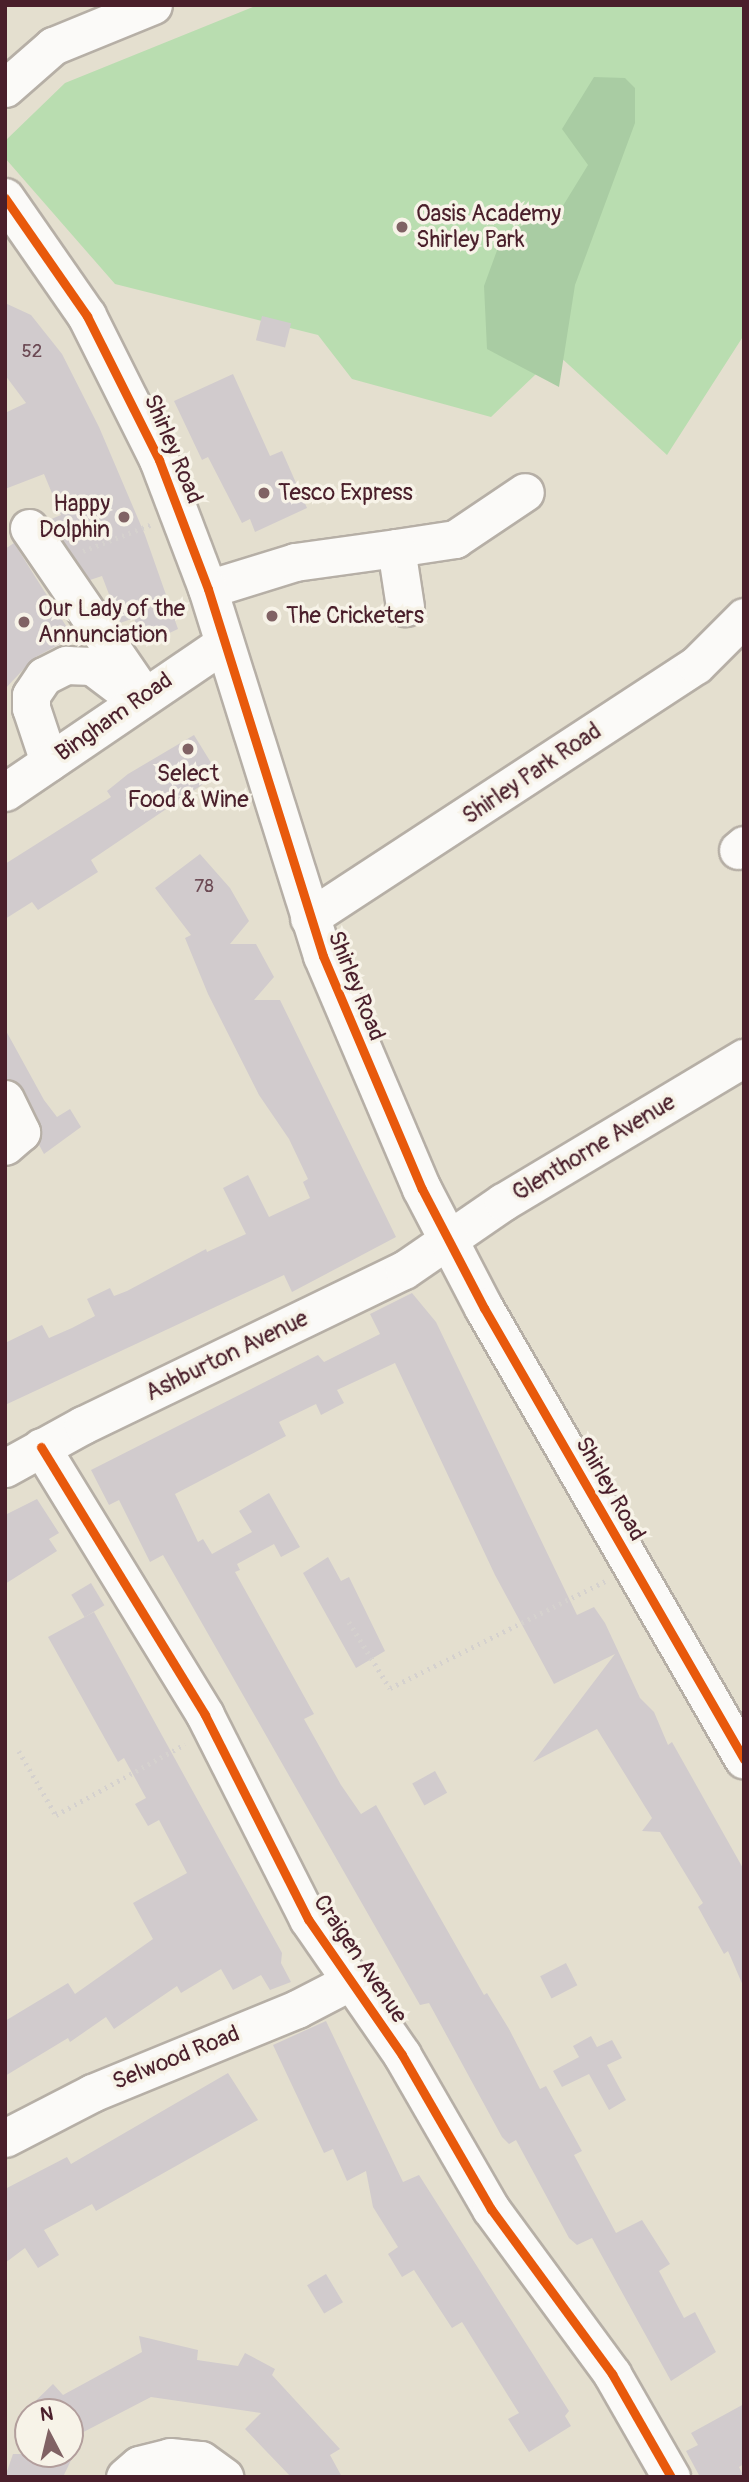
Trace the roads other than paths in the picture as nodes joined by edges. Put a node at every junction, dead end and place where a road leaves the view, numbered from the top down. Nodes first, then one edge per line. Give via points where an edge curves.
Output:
1 (153, 5) edge
2 (5, 88) edge
3 (5, 198) edge
4 (525, 492) dead end
5 (29, 528) dead end
6 (396, 548) junction
7 (208, 589) junction
8 (405, 607) dead end
9 (744, 617) edge
10 (224, 643) junction
11 (141, 698) junction
12 (49, 762) junction
13 (5, 792) edge
14 (309, 918) junction
15 (744, 1058) edge
16 (5, 1099) edge
17 (5, 1146) edge
18 (448, 1242) junction
19 (41, 1447) junction
20 (5, 1468) edge
21 (744, 1759) edge
22 (349, 1982) junction
23 (5, 2138) edge
24 (125, 2477) edge
25 (224, 2477) edge
26 (671, 2477) edge

1 - 2 street via 53,46
3 - 7 main road, Shirley Road via 62,275 108,354 181,515
4 - 6 street via 455,539
5 - 11 street
6 - 7 street via 275,567
6 - 8 street
7 - 10 main road, Shirley Road
9 - 14 street, Shirley Park Road via 696,665
10 - 11 street, Bingham Road
10 - 14 main road, Shirley Road
11 - 12 street, Bingham Road
11 - 12 street via 92,667 54,669 37,684 31,708
12 - 13 street, Bingham Road
14 - 18 main road, Shirley Road via 346,1016
15 - 18 street, Glenthorne Avenue via 503,1202
16 - 17 street via 21,1132
18 - 19 street, Ashburton Avenue via 404,1270
18 - 21 main road, Shirley Road
19 - 20 street, Ashburton Avenue
19 - 22 street, Craigen Avenue via 201,1708 292,1892
22 - 23 street, Selwood Road via 297,2009 105,2088
22 - 26 street, Craigen Avenue via 402,2055 498,2219 621,2387
24 - 25 street via 139,2465 170,2457 201,2460

